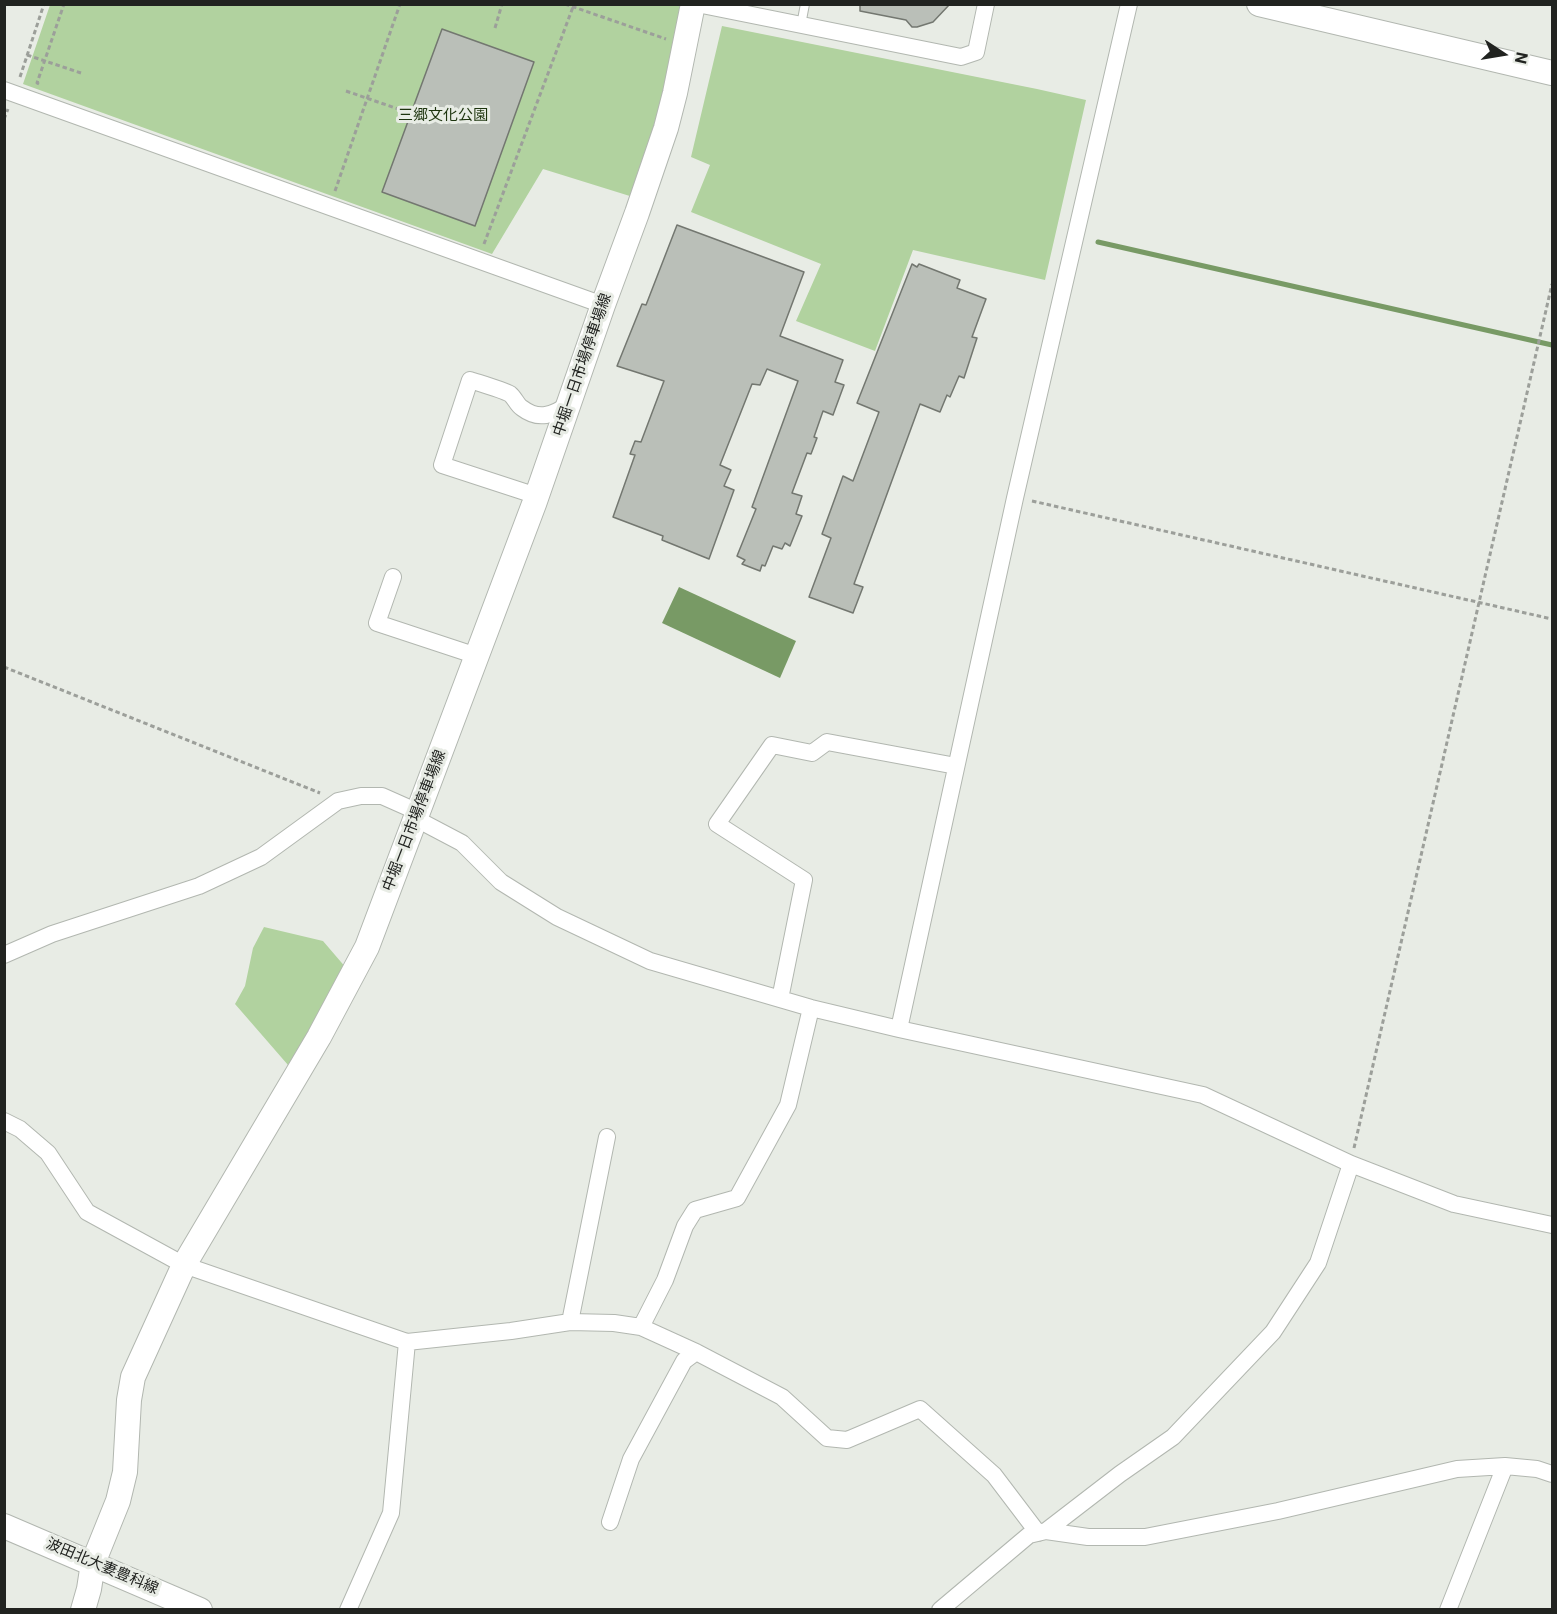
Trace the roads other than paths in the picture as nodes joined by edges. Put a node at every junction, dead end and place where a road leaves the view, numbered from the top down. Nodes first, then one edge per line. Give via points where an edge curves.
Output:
1 (695, 4) edge
2 (805, 4) edge
3 (986, 4) edge
4 (1129, 4) edge
5 (1259, 4) edge
6 (801, 25) junction
7 (1552, 73) edge
8 (9, 92) edge
9 (603, 305) junction
10 (569, 404) junction
11 (537, 496) junction
12 (393, 577) dead end
13 (477, 656) junction
14 (956, 766) junction
15 (417, 816) junction
16 (4, 955) edge
17 (780, 999) junction
18 (811, 1008) junction
19 (899, 1029) junction
20 (4, 1121) edge
21 (607, 1137) dead end
22 (1351, 1164) junction
23 (1552, 1225) edge
24 (184, 1264) junction
25 (570, 1322) junction
26 (641, 1327) junction
27 (407, 1342) junction
28 (696, 1352) junction
29 (1505, 1466) junction
30 (1552, 1474) edge
31 (610, 1522) dead end
32 (4, 1526) edge
33 (1042, 1532) junction
34 (93, 1563) junction
35 (83, 1610) edge
36 (200, 1610) edge
37 (348, 1610) edge
38 (940, 1610) edge
39 (1448, 1610) edge

1 - 6 street
1 - 9 main road, 中堀一日市場停車場線 via 666,128
2 - 6 lane
3 - 6 street via 976,52 961,57
4 - 14 street
5 - 7 main road
8 - 9 street
9 - 10 main road, 中堀一日市場停車場線
10 - 11 main road, 中堀一日市場停車場線
10 - 11 street via 546,416 534,416 510,394 470,380 442,465
11 - 13 main road, 中堀一日市場停車場線
12 - 13 street via 378,623
13 - 15 main road, 中堀一日市場停車場線
14 - 17 street via 827,742 812,753 772,745 717,824 804,880
14 - 19 street
15 - 16 street via 382,796 338,801 261,857 199,886 52,934
15 - 17 street via 462,843 501,882 557,917 650,961
15 - 24 main road, 中堀一日市場停車場線 via 367,947
17 - 18 street
18 - 19 street
18 - 26 street via 788,1105 737,1198 695,1210
19 - 22 street via 1203,1095
20 - 24 street via 48,1153 87,1212
21 - 25 street
22 - 23 street via 1454,1204
22 - 33 street via 1318,1263 1273,1332 1173,1437
24 - 27 street
24 - 34 main road, 中堀一日市場停車場線 via 133,1377 118,1501
25 - 26 street
25 - 27 street
26 - 28 street
27 - 37 street via 391,1513
28 - 31 street via 684,1361 631,1459
28 - 33 street via 782,1397 828,1438 847,1440 920,1409 994,1475
29 - 30 street
29 - 33 street via 1456,1469 1278,1511 1145,1537
29 - 39 street
32 - 34 main road, 波田北大妻豊科線
33 - 38 street via 1029,1535
34 - 35 main road, 中堀一日市場停車場線
34 - 36 main road, 波田北大妻豊科線

